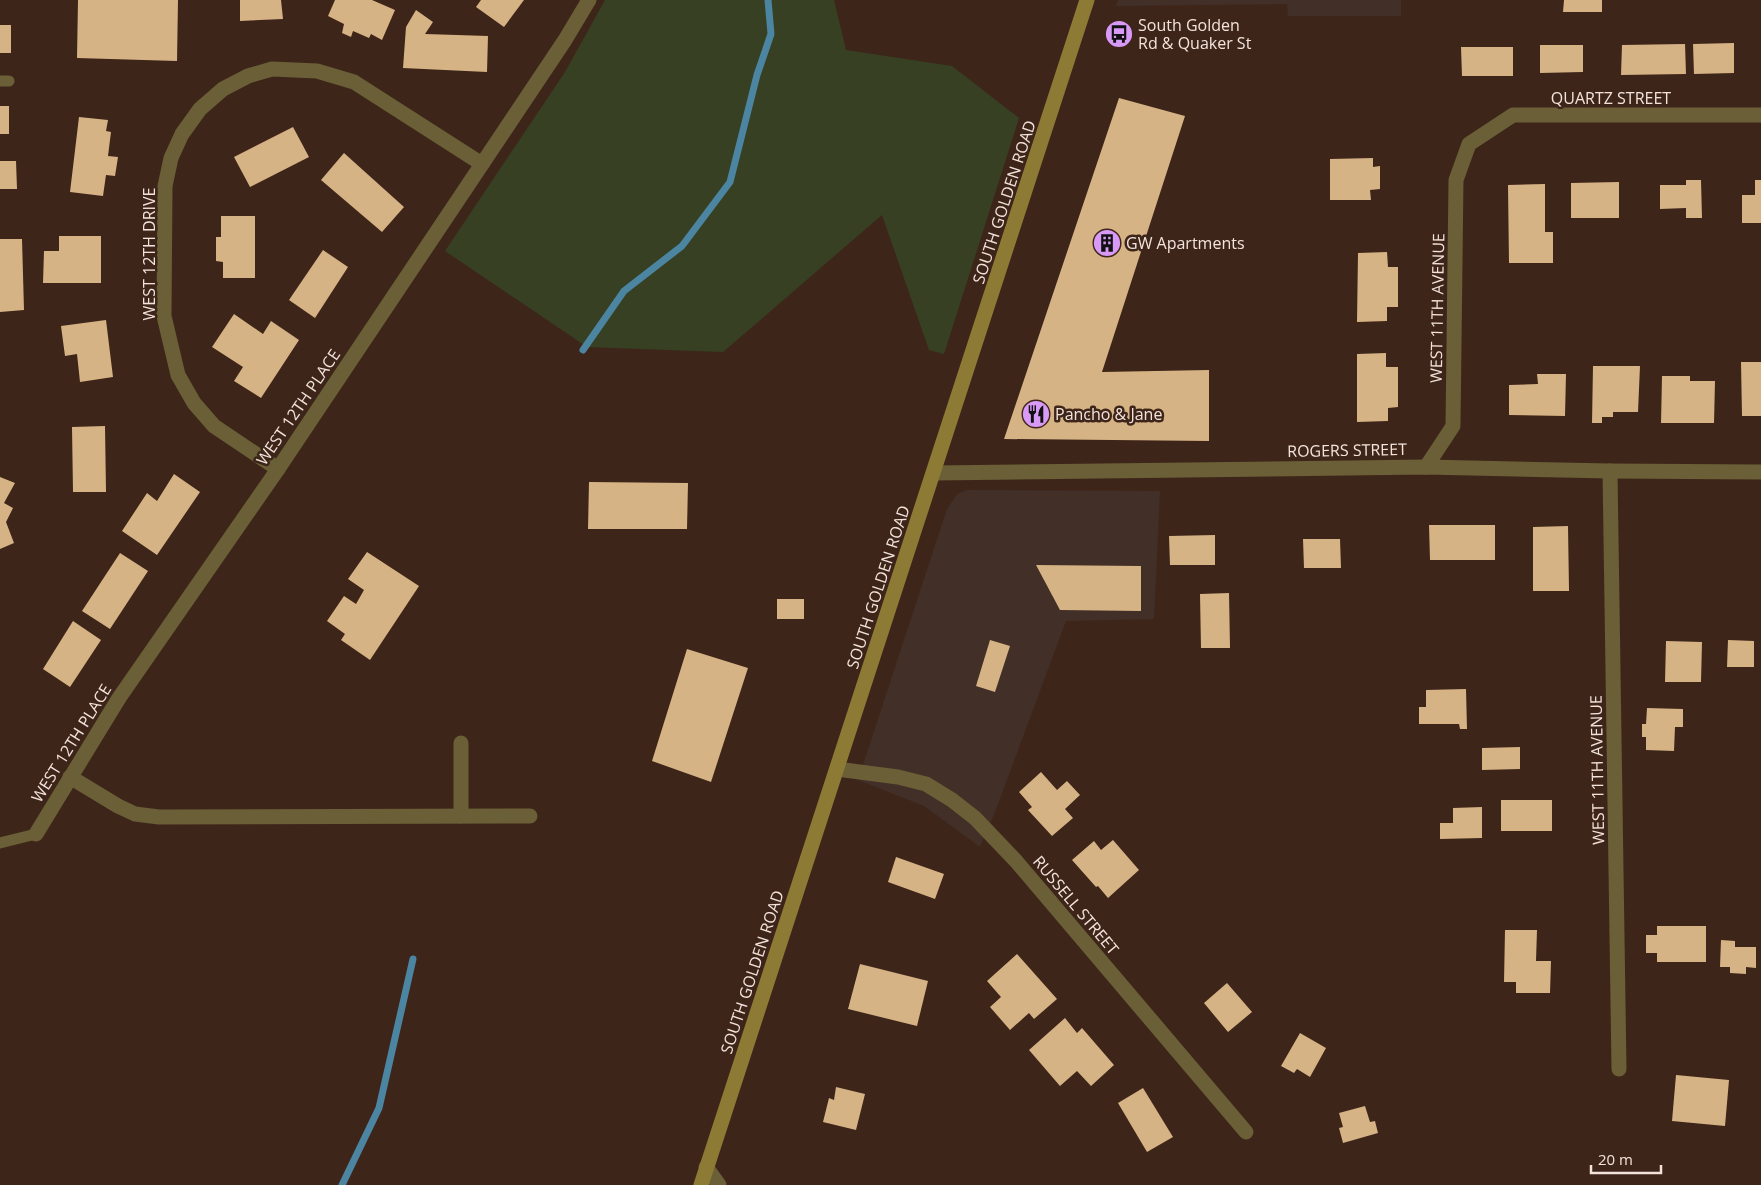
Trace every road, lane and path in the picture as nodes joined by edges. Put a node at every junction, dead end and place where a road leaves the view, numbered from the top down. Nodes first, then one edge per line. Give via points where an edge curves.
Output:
1 (589, 0) edge
2 (1087, 0) edge
3 (1761, 115) edge
4 (1469, 144) joint
5 (482, 164) junction
6 (1426, 467) junction
7 (278, 469) junction
8 (1610, 472) junction
9 (1761, 472) edge
10 (934, 473) junction
11 (460, 743) dead end
12 (837, 769) junction
13 (70, 778) junction
14 (460, 816) junction
15 (530, 816) dead end
16 (36, 834) joint
17 (0, 843) edge
18 (1619, 1069) dead end
19 (1246, 1132) dead end
20 (706, 1167) junction
21 (700, 1185) edge
22 (719, 1185) edge

1 - 5 street, WEST 12TH PLACE
2 - 10 main road, SOUTH GOLDEN ROAD
3 - 4 street, QUARTZ STREET via 1513,115
4 - 6 street, WEST 11TH AVENUE via 1456,180 1453,426
5 - 7 street, WEST 12TH PLACE
5 - 7 street, WEST 12TH DRIVE via 354,82 317,71 272,69 248,76 223,89 200,109 182,134 171,158 165,186 164,316 178,375 194,403 214,426
6 - 8 street, ROGERS STREET
6 - 10 street, ROGERS STREET
7 - 13 street, WEST 12TH PLACE via 119,698
8 - 9 street, ROGERS STREET
8 - 18 street, WEST 11TH AVENUE
10 - 12 main road, SOUTH GOLDEN ROAD
11 - 14 street
12 - 19 street, RUSSELL STREET via 926,784 975,818 1016,861
12 - 20 main road, SOUTH GOLDEN ROAD
13 - 14 street via 135,814 159,817
13 - 16 street, WEST 12TH PLACE
14 - 15 street
16 - 17 lane
20 - 21 main road, SOUTH GOLDEN ROAD
20 - 22 street

